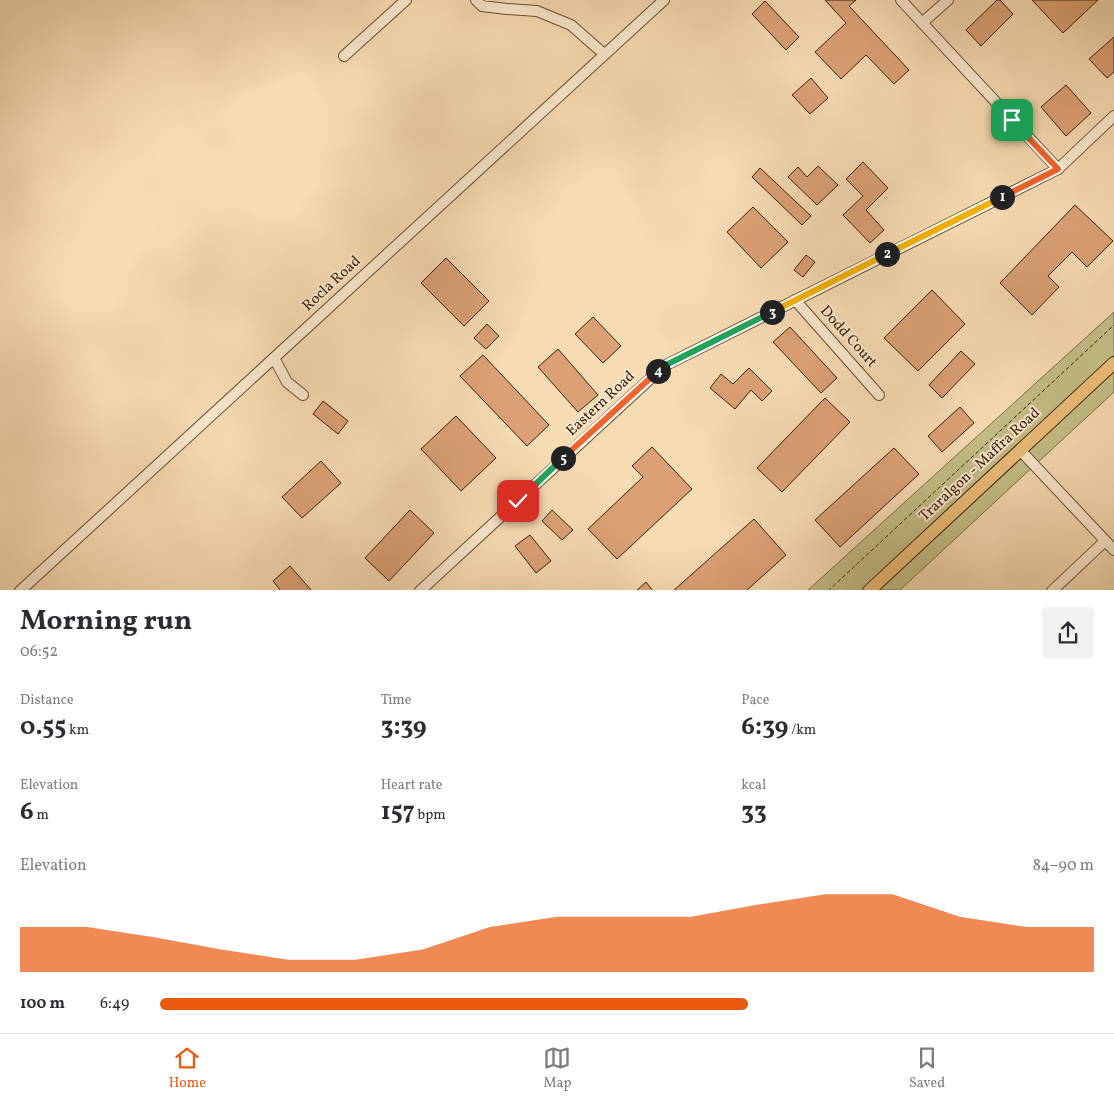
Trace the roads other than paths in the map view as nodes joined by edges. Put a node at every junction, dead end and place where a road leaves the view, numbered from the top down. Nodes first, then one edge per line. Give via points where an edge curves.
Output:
1 (406, 0) edge
2 (476, 0) edge
3 (664, 0) edge
4 (901, 0) edge
5 (948, 0) edge
6 (922, 23) junction
7 (604, 54) junction
8 (344, 56) dead end
9 (1114, 116) edge
10 (1058, 169) junction
11 (795, 300) junction
12 (274, 358) junction
13 (1114, 363) edge
14 (303, 395) dead end
15 (878, 395) dead end
16 (1020, 450) junction
17 (1105, 541) junction
18 (1114, 550) edge
19 (20, 590) edge
20 (420, 590) edge
21 (869, 590) edge
22 (1052, 590) edge

1 - 8 street
2 - 7 street via 482,6 537,11 571,25
3 - 7 street, Rocla Road
4 - 6 street
5 - 6 street
6 - 10 street
7 - 12 street, Rocla Road
9 - 10 street, Eastern Road
10 - 11 street, Eastern Road
11 - 15 street, Dodd Court
11 - 20 street, Eastern Road via 664,366
12 - 14 street via 287,382
12 - 19 street, Rocla Road
13 - 16 main road, Traralgon - Maffra Road
16 - 17 street
16 - 21 main road, Traralgon - Maffra Road
17 - 18 street
17 - 22 street

